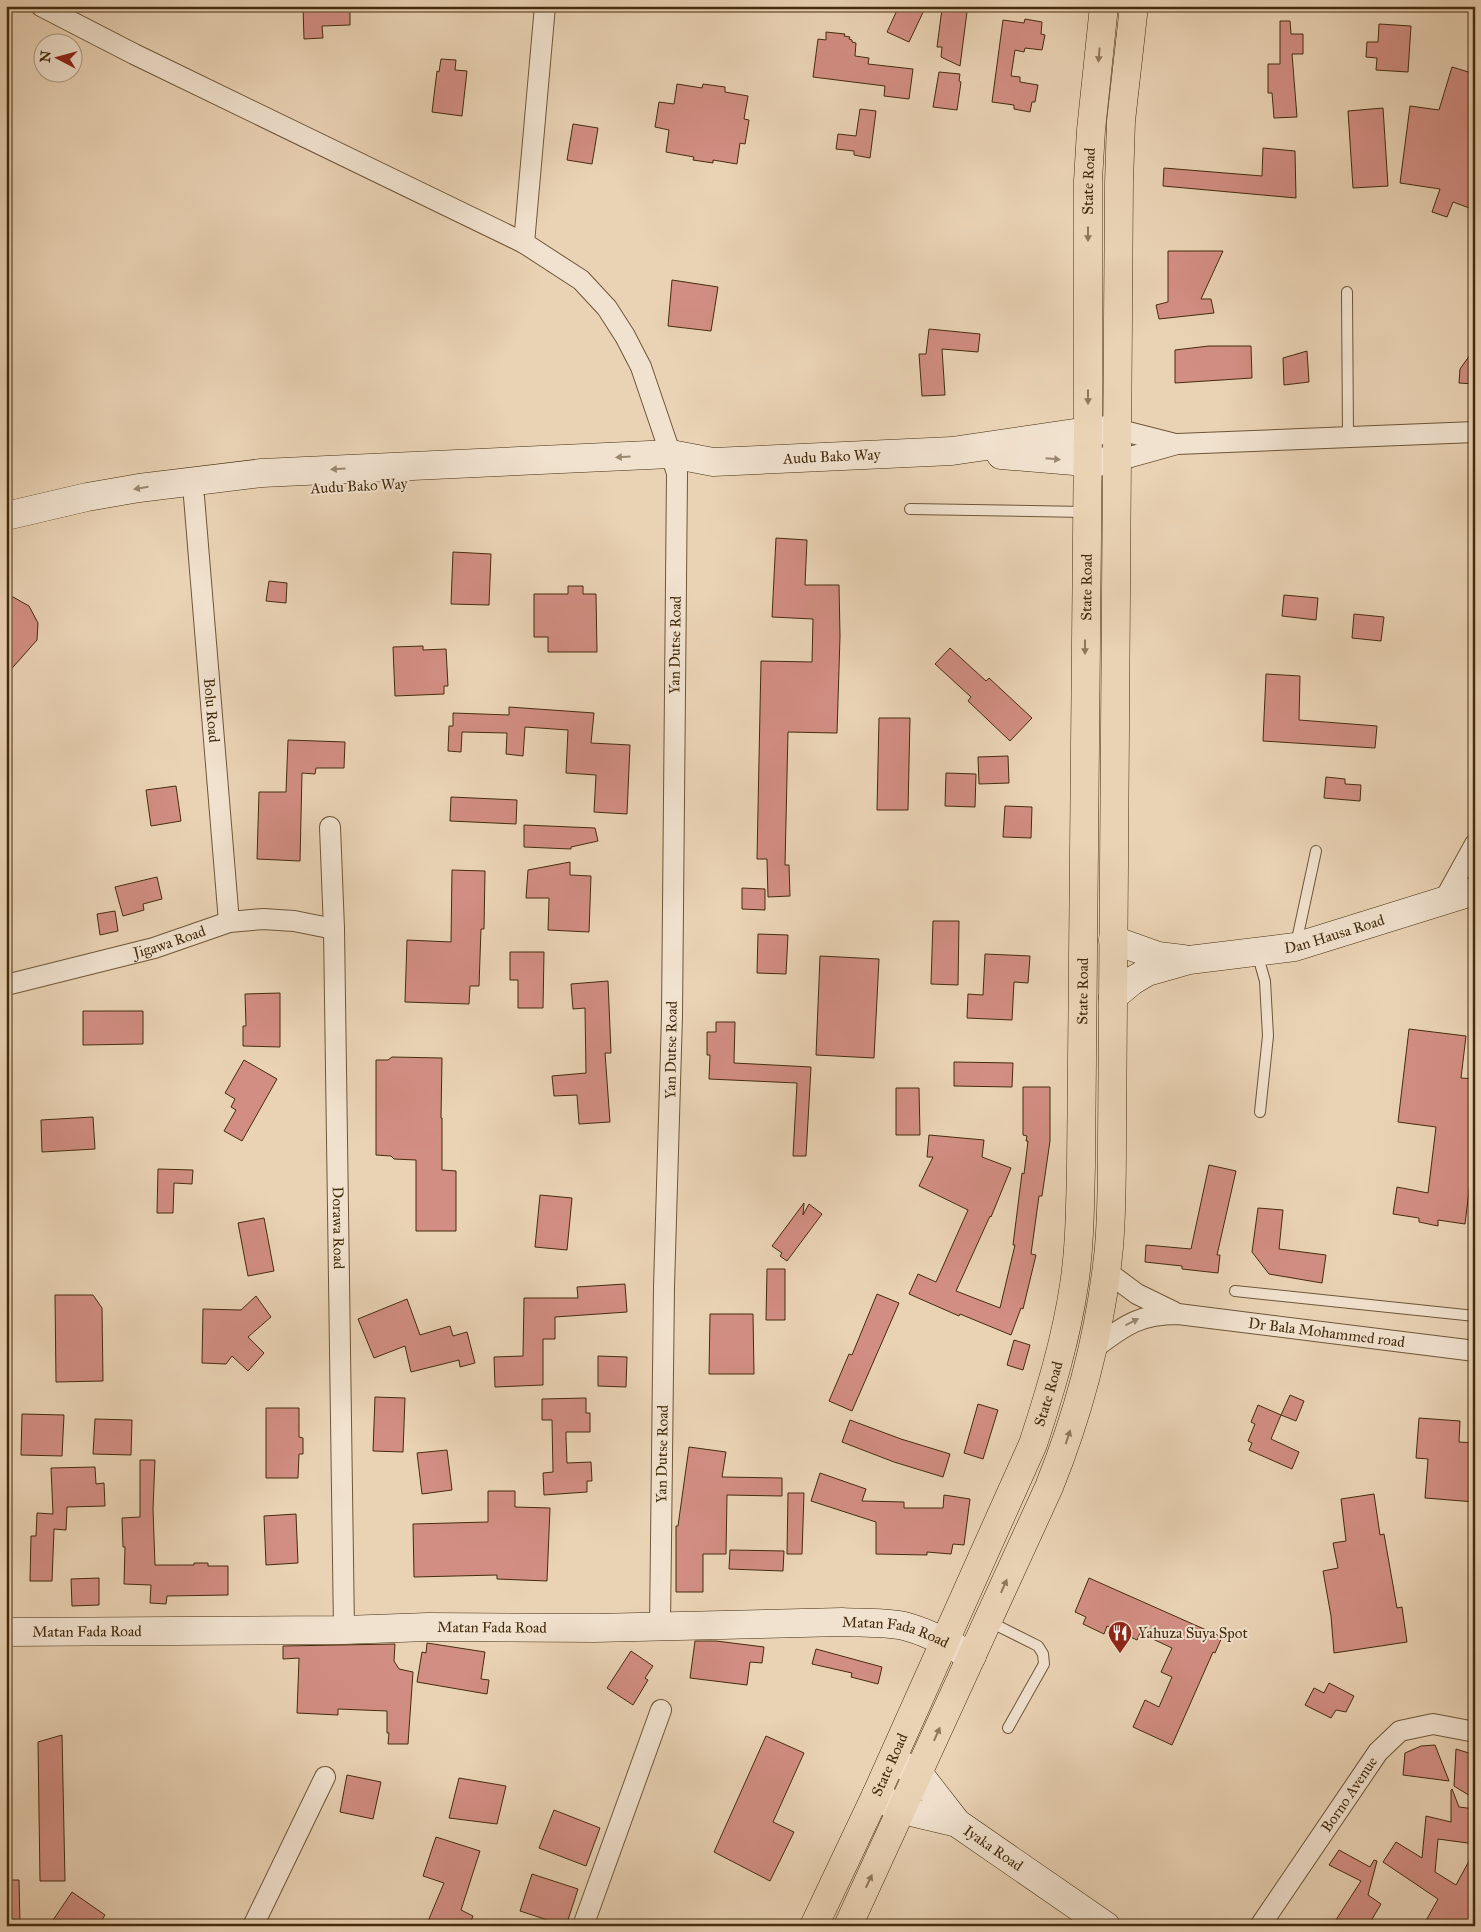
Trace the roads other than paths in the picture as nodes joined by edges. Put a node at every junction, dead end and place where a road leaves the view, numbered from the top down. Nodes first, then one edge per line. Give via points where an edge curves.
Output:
1 (41, 6) edge
2 (545, 6) edge
3 (1104, 6) edge
4 (1134, 6) edge
5 (524, 243) junction
6 (1347, 292) dead end
7 (1116, 429) junction
8 (1088, 431) junction
9 (1475, 432) edge
10 (1348, 437) junction
11 (1177, 444) junction
12 (952, 451) junction
13 (1116, 461) junction
14 (1086, 462) junction
15 (674, 464) junction
16 (194, 497) junction
17 (910, 509) dead end
18 (1086, 512) junction
19 (6, 516) edge
20 (6, 533) edge
21 (330, 827) dead end
22 (1475, 844) edge
23 (1316, 851) dead end
24 (1475, 891) edge
25 (1443, 902) junction
26 (230, 922) junction
27 (334, 929) junction
28 (1113, 940) junction
29 (1295, 947) junction
30 (1256, 953) junction
31 (1189, 960) junction
32 (6, 985) edge
33 (1114, 997) junction
34 (1260, 1112) dead end
35 (1106, 1271) junction
36 (1235, 1291) dead end
37 (1178, 1314) junction
38 (1475, 1316) edge
39 (1093, 1349) junction
40 (1475, 1351) edge
41 (988, 1621) junction
42 (660, 1626) junction
43 (344, 1630) junction
44 (6, 1632) edge
45 (943, 1641) junction
46 (972, 1656) junction
47 (660, 1710) dead end
48 (1008, 1728) dead end
49 (1475, 1732) edge
50 (891, 1759) junction
51 (919, 1774) junction
52 (325, 1777) dead end
53 (876, 1795) junction
54 (902, 1810) junction
55 (957, 1823) junction
56 (252, 1926) edge
57 (583, 1926) edge
58 (814, 1926) edge
59 (848, 1926) edge
60 (1106, 1926) edge
61 (1260, 1926) edge

1 - 5 street, Yan Dutse Road
2 - 5 street
3 -> 8 main road, State Road via 1088,181
4 - 7 main road, State Road via 1121,120
5 - 15 street, Yan Dutse Road via 581,280 606,308 641,367
6 - 10 lane
7 - 8 main road, Audu Bako Way
7 - 11 street
7 - 13 main road, State Road
8 - 12 main road, Audu Bako Way
8 - 14 main road, State Road
9 - 10 street
10 - 11 street
11 - 13 street
12 -> 14 main road, Audu Bako Way
12 - 15 main road, Audu Bako Way
13 - 14 main road, Audu Bako Way
13 - 28 main road, State Road
14 - 18 main road, State Road
15 - 16 main road, Audu Bako Way
15 -> 19 main road, Audu Bako Way via 262,473 139,488
15 - 42 street, Yan Dutse Road via 672,1016
16 - 20 main road, Audu Bako Way
16 - 26 street, Bolu Road
17 - 18 lane
18 -> 45 main road, State Road via 1081,1166 1074,1283 1060,1355 1033,1444
21 - 27 street, Dorawa Road
22 - 25 street
23 - 29 lane
24 - 25 main road, Dan Hausa Road
25 - 29 main road, Dan Hausa Road
26 - 27 street, Jigawa Road via 294,921
26 - 32 street, Jigawa Road via 154,948
27 - 43 street, Dorawa Road
28 - 31 main road, Dan Hausa Road via 1158,956
28 - 33 main road, State Road
29 - 30 main road, Dan Hausa Road
30 - 31 main road, Dan Hausa Road
30 - 34 lane via 1265,981 1268,1036
31 - 33 main road, Dan Hausa Road via 1147,972
33 - 35 main road, State Road via 1111,1198
35 - 37 street via 1138,1294
35 - 39 main road, State Road
36 - 38 lane
39 -> 37 street via 1140,1318
37 - 40 street, Dr Bala Mohammed road
41 -> 39 main road, State Road via 1067,1442
41 - 46 main road, State Road
41 - 48 lane via 1038,1646 1043,1654 1044,1664
42 - 43 main road, Matan Fada Road
42 - 45 main road, Matan Fada Road via 878,1623 904,1626
43 - 44 main road, Matan Fada Road
45 - 46 main road, Matan Fada Road
45 - 50 main road, State Road
51 -> 46 main road, State Road
47 - 57 street
49 - 61 street, Borno Avenue via 1433,1724 1400,1731 1378,1752
50 - 51 main road, Iyaka Road
50 - 53 main road, State Road
51 - 54 main road, State Road
51 - 55 main road, Iyaka Road
52 - 56 street
53 - 54 main road
53 - 58 main road, State Road
54 - 55 main road
59 -> 54 main road, State Road
55 - 60 main road, Iyaka Road

